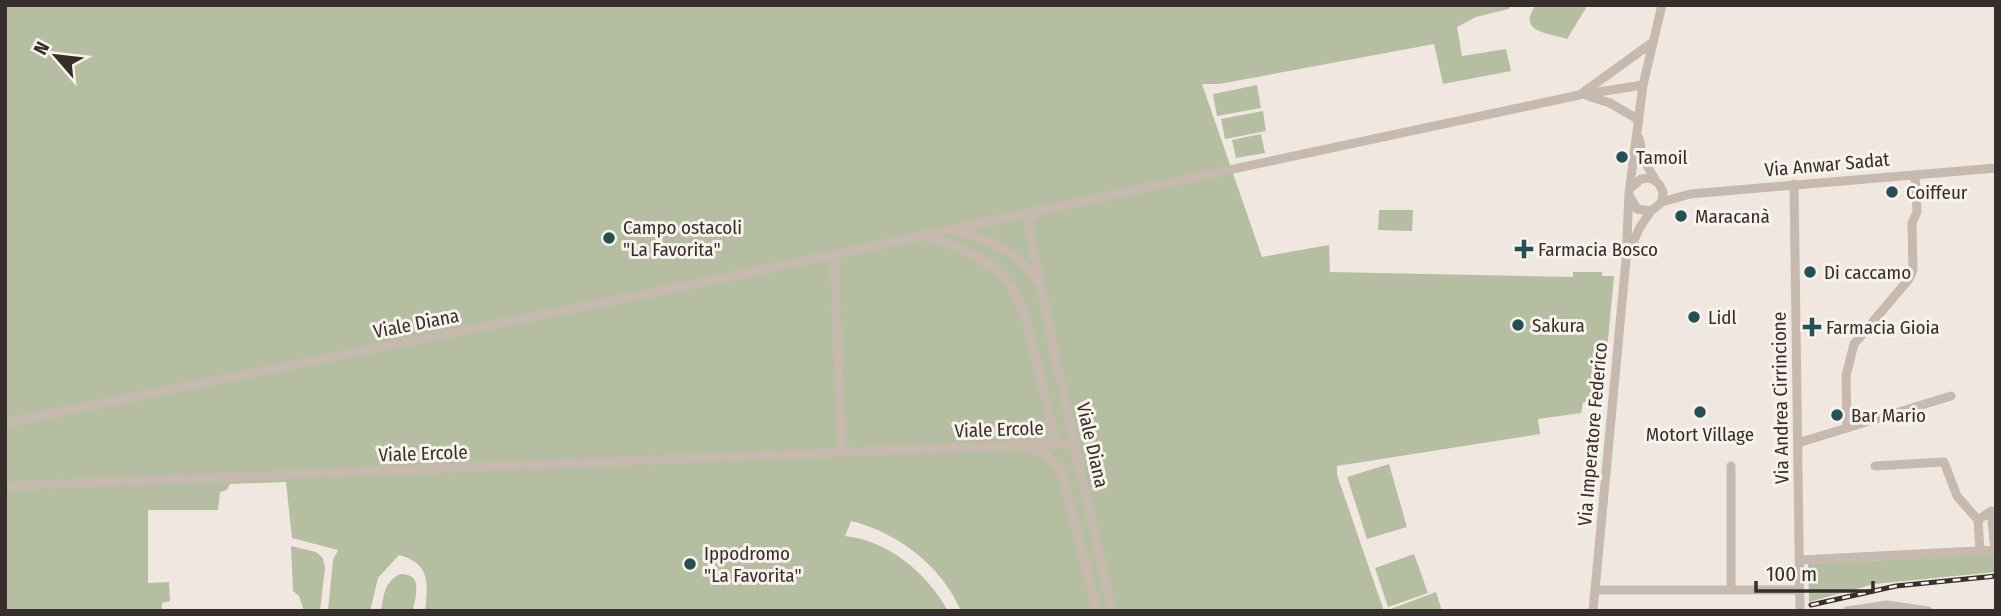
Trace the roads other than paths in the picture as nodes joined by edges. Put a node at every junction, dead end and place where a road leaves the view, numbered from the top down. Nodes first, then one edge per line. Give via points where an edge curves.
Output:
1 (1662, 5) edge
2 (1653, 42) junction
3 (1643, 86) junction
4 (1579, 96) junction
5 (1639, 120) junction
6 (1638, 132) junction
7 (1996, 168) edge
8 (1914, 175) junction
9 (1656, 180) junction
10 (1794, 184) junction
11 (1630, 194) junction
12 (1662, 202) junction
13 (1044, 209) junction
14 (1651, 211) junction
15 (951, 229) junction
16 (920, 236) junction
17 (834, 254) junction
18 (1626, 260) junction
19 (1040, 286) junction
20 (1951, 396) dead end
21 (5, 423) edge
22 (1847, 428) junction
23 (1074, 443) junction
24 (1798, 443) junction
25 (1056, 444) junction
26 (1025, 446) junction
27 (842, 453) junction
28 (1731, 466) dead end
29 (1875, 466) dead end
30 (5, 486) edge
31 (1978, 520) junction
32 (1995, 550) edge
33 (1980, 551) junction
34 (1800, 560) junction
35 (1595, 590) junction
36 (1731, 590) junction
37 (1800, 590) junction
38 (1097, 611) edge
39 (1112, 611) edge
40 (1593, 611) edge
41 (1800, 611) edge
42 (1847, 611) edge
43 (1927, 611) edge

1 - 2 street, Via Imperatore Federico
2 - 3 street, Via Imperatore Federico
2 - 4 street
3 - 4 street
3 - 5 street, Via Imperatore Federico
4 - 5 street via 1601,99
4 - 13 street
5 - 6 street, Via Imperatore Federico
6 - 9 street via 1644,161
6 - 11 street, Via Imperatore Federico
7 - 8 street, Via Anwar Sadat
8 - 10 street, Via Anwar Sadat
8 - 22 street via 1913,270 1854,344 1846,376
9 - 11 street via 1640,178
9 - 12 street via 1662,188
10 - 12 street, Via Anwar Sadat via 1690,194
10 - 24 street, Via Andrea Cirrincione
11 - 14 street via 1637,209
11 - 18 street, Via Imperatore Federico
12 - 14 street
13 - 15 street, Viale Diana
13 - 19 street, Viale Diana via 1029,225
14 - 18 street
15 - 16 street, Viale Diana
15 - 19 street, Viale Diana via 1009,252
16 - 17 street, Viale Diana
16 - 25 street, Viale Diana via 937,239 983,262 1012,289 1029,330
17 - 21 street, Viale Diana
17 - 27 street
18 - 35 street, Via Imperatore Federico
19 - 23 street, Viale Diana
20 - 22 street
22 - 24 street
23 - 25 street, Viale Ercole
23 - 39 street, Viale Diana
24 - 34 street, Via Andrea Cirrincione
25 - 26 street, Viale Ercole
26 - 27 street, Viale Ercole
26 - 38 street, Viale Diana via 1045,453 1062,473
27 - 30 street, Viale Ercole
28 - 36 street
29 - 31 street via 1944,462 1957,496
31 - 32 street via 1990,511
31 - 33 street
32 - 33 street
33 - 34 street
34 - 37 street, Via Andrea Cirrincione
35 - 36 street
35 - 40 street, Via Imperatore Federico
36 - 37 street
37 - 41 street, Via Andrea Cirrincione
42 - 43 street via 1887,605

